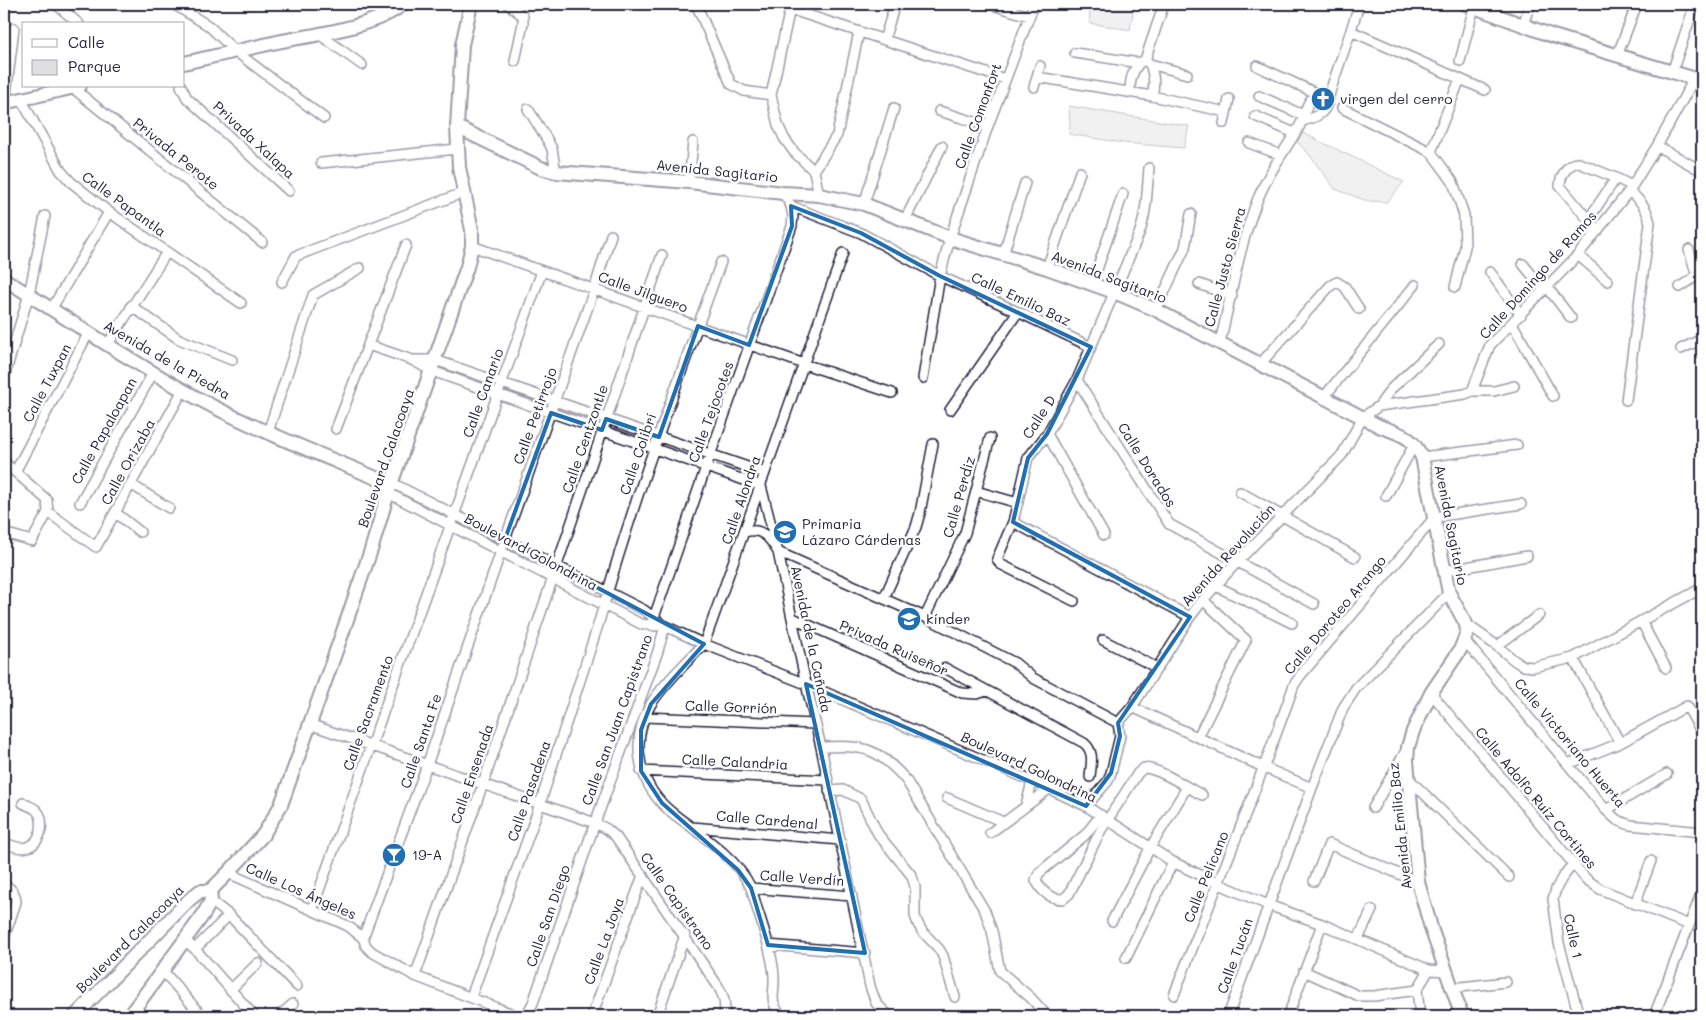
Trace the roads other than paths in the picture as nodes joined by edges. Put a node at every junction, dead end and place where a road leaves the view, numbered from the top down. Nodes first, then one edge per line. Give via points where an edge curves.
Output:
1 (172, 4) edge
2 (403, 4) edge
3 (471, 4) edge
4 (508, 4) edge
5 (696, 4) edge
6 (895, 4) edge
7 (1034, 4) edge
8 (1164, 4) edge
9 (1359, 4) edge
10 (1530, 4) edge
11 (1637, 4) edge
12 (1695, 4) edge
13 (57, 5) dead end
14 (994, 5) edge
15 (790, 6) edge
16 (1470, 6) edge
17 (1029, 16) junction
18 (77, 22) edge
19 (1523, 25) junction
20 (14, 28) dead end
21 (1351, 31) junction
22 (859, 32) junction
23 (319, 34) junction
24 (884, 40) junction
25 (235, 51) junction
26 (1075, 53) dead end
27 (1617, 56) junction
28 (515, 61) dead end
29 (1460, 61) dead end
30 (185, 63) edge
31 (1144, 63) junction
32 (362, 66) dead end
33 (1040, 66) dead end
34 (1258, 66) dead end
35 (1672, 72) junction
36 (1187, 74) dead end
37 (1037, 77) junction
38 (1005, 79) junction
39 (1460, 79) junction
40 (1698, 80) edge
41 (1034, 87) dead end
42 (71, 88) edge
43 (77, 88) edge
44 (182, 88) edge
45 (1486, 90) dead end
46 (1130, 92) junction
47 (1330, 92) junction
48 (1318, 94) junction
49 (771, 95) junction
50 (1152, 96) junction
51 (1259, 96) dead end
52 (21, 99) junction
53 (1229, 99) dead end
54 (4, 103) edge
55 (894, 108) dead end
56 (1342, 108) dead end
57 (528, 109) dead end
58 (939, 111) dead end
59 (1226, 112) junction
60 (1255, 116) dead end
61 (324, 118) dead end
62 (1303, 118) junction
63 (1224, 123) dead end
64 (988, 126) junction
65 (457, 127) junction
66 (1294, 135) junction
67 (693, 142) dead end
68 (1249, 143) dead end
69 (942, 146) dead end
70 (1657, 146) junction
71 (457, 149) junction
72 (1431, 152) junction
73 (1281, 155) junction
74 (321, 163) dead end
75 (1149, 168) dead end
76 (814, 171) junction
77 (1702, 171) edge
78 (556, 172) junction
79 (1080, 172) dead end
80 (1616, 178) junction
81 (689, 182) junction
82 (1025, 183) dead end
83 (1630, 189) junction
84 (289, 191) dead end
85 (465, 192) junction
86 (783, 193) junction
87 (1123, 194) dead end
88 (819, 195) junction
89 (864, 204) junction
90 (791, 206) junction
91 (110, 212) junction
92 (1191, 214) dead end
93 (45, 216) dead end
94 (905, 220) junction
95 (1588, 220) junction
96 (1598, 231) junction
97 (611, 235) dead end
98 (950, 238) junction
99 (262, 242) dead end
100 (406, 245) dead end
101 (472, 246) junction
102 (1690, 250) dead end
103 (167, 252) junction
104 (843, 253) dead end
105 (1578, 254) junction
106 (662, 255) dead end
107 (1003, 255) junction
108 (721, 262) dead end
109 (1524, 264) dead end
110 (360, 268) dead end
111 (1047, 268) junction
112 (542, 271) junction
113 (1490, 272) dead end
114 (1700, 274) edge
115 (940, 276) junction
116 (4, 279) edge
117 (1608, 281) dead end
118 (282, 282) dead end
119 (1092, 284) junction
120 (1199, 284) dead end
121 (1415, 284) dead end
122 (1680, 286) dead end
123 (1454, 287) dead end
124 (1545, 288) junction
125 (594, 290) junction
126 (1114, 292) junction
127 (28, 294) junction
128 (1232, 296) junction
129 (241, 303) dead end
130 (131, 306) junction
131 (52, 308) junction
132 (645, 308) junction
133 (1359, 309) dead end
134 (1156, 310) junction
135 (1018, 312) junction
136 (1521, 315) junction
137 (1571, 318) dead end
138 (1512, 323) junction
139 (698, 326) junction
140 (90, 332) junction
141 (1702, 339) edge
142 (1220, 342) junction
143 (108, 344) junction
144 (1439, 344) dead end
145 (368, 345) junction
146 (749, 345) junction
147 (1091, 347) junction
148 (1681, 349) dead end
149 (232, 360) dead end
150 (1261, 363) junction
151 (804, 364) junction
152 (434, 366) junction
153 (153, 373) junction
154 (4, 378) edge
155 (923, 378) dead end
156 (1078, 380) junction
157 (502, 383) junction
158 (1514, 386) dead end
159 (183, 390) junction
160 (1472, 391) junction
161 (892, 393) dead end
162 (498, 394) junction
163 (1553, 396) dead end
164 (1324, 397) junction
165 (1626, 400) dead end
166 (555, 401) junction
167 (1379, 406) junction
168 (950, 410) dead end
169 (551, 413) junction
170 (1363, 417) junction
171 (606, 419) junction
172 (336, 429) dead end
173 (602, 430) junction
174 (268, 432) junction
175 (1047, 434) junction
176 (659, 437) junction
177 (990, 438) dead end
178 (1415, 443) junction
179 (933, 444) dead end
180 (1518, 445) dead end
181 (654, 448) junction
182 (710, 454) junction
183 (1422, 457) junction
184 (4, 462) edge
185 (706, 466) junction
186 (15, 472) junction
187 (765, 473) junction
188 (132, 485) junction
189 (760, 486) junction
190 (390, 488) junction
191 (976, 490) junction
192 (1240, 492) dead end
193 (1386, 496) dead end
194 (80, 503) dead end
195 (1018, 503) junction
196 (1521, 504) dead end
197 (169, 508) dead end
198 (48, 512) junction
199 (116, 512) junction
200 (454, 513) junction
201 (1282, 516) junction
202 (1435, 517) junction
203 (1012, 522) junction
204 (450, 525) junction
205 (140, 532) dead end
206 (745, 532) junction
207 (4, 533) edge
208 (1104, 535) dead end
209 (505, 539) junction
210 (501, 551) junction
211 (778, 552) junction
212 (1527, 556) dead end
213 (1355, 557) dead end
214 (1237, 562) junction
215 (556, 566) junction
216 (1444, 571) junction
217 (552, 579) junction
218 (1216, 586) junction
219 (607, 592) junction
220 (1701, 592) edge
221 (1449, 593) junction
222 (884, 598) junction
223 (1203, 600) junction
224 (1074, 601) dead end
225 (1314, 604) dead end
226 (604, 605) junction
227 (1539, 615) dead end
228 (654, 617) junction
229 (925, 617) junction
230 (1190, 617) junction
231 (793, 618) junction
232 (1641, 621) junction
233 (1292, 623) dead end
234 (1466, 624) junction
235 (651, 626) junction
236 (664, 626) junction
237 (1103, 640) dead end
238 (1465, 641) junction
239 (704, 644) junction
240 (1497, 646) junction
241 (1573, 658) junction
242 (945, 668) dead end
243 (1157, 668) junction
244 (1666, 668) dead end
245 (806, 684) junction
246 (986, 691) junction
247 (1432, 693) junction
248 (1132, 707) junction
249 (645, 717) junction
250 (1119, 721) junction
251 (309, 724) junction
252 (816, 724) junction
253 (1702, 733) edge
254 (1198, 738) junction
255 (1620, 742) junction
256 (371, 746) junction
257 (1408, 746) junction
258 (821, 747) junction
259 (1568, 764) junction
260 (427, 765) junction
261 (1265, 768) junction
262 (641, 771) junction
263 (1667, 774) dead end
264 (1090, 777) dead end
265 (1408, 778) junction
266 (827, 780) junction
267 (1032, 781) junction
268 (483, 784) junction
269 (1187, 787) junction
270 (1312, 788) junction
271 (1049, 789) junction
272 (830, 791) junction
273 (1202, 796) dead end
274 (947, 798) dead end
275 (23, 804) dead end
276 (540, 804) junction
277 (1026, 806) junction
278 (1086, 806) junction
279 (1373, 808) dead end
280 (1606, 810) junction
281 (1104, 818) junction
282 (595, 822) junction
283 (1003, 822) junction
284 (692, 827) junction
285 (1702, 832) edge
286 (990, 833) dead end
287 (840, 840) junction
288 (4, 842) edge
289 (1150, 848) junction
290 (1652, 861) dead end
291 (1173, 862) junction
292 (1572, 865) junction
293 (228, 874) junction
294 (643, 875) junction
295 (1509, 877) dead end
296 (1314, 882) dead end
297 (1418, 882) junction
298 (1218, 883) junction
299 (4, 884) edge
300 (750, 888) junction
301 (1702, 892) edge
302 (210, 896) junction
303 (852, 896) junction
304 (1636, 904) junction
305 (1268, 905) junction
306 (312, 910) junction
307 (1372, 910) dead end
308 (229, 915) junction
309 (1112, 920) dead end
310 (1322, 924) junction
311 (1689, 925) junction
312 (684, 935) junction
313 (4, 938) edge
314 (363, 938) junction
315 (1358, 939) junction
316 (184, 940) junction
317 (768, 945) junction
318 (195, 949) junction
319 (865, 953) junction
320 (1126, 958) dead end
321 (258, 963) dead end
322 (1429, 970) junction
323 (1446, 970) junction
324 (163, 971) junction
325 (1304, 971) junction
326 (415, 976) junction
327 (1506, 982) dead end
328 (297, 986) dead end
329 (1452, 988) junction
330 (230, 990) junction
331 (1417, 990) junction
332 (1174, 996) dead end
333 (470, 997) junction
334 (955, 997) dead end
335 (293, 1004) dead end
336 (75, 1016) edge
337 (129, 1016) edge
338 (202, 1016) edge
339 (254, 1016) edge
340 (279, 1016) edge
341 (520, 1016) edge
342 (592, 1016) edge
343 (656, 1016) edge
344 (724, 1016) edge
345 (781, 1016) edge
346 (889, 1016) edge
347 (1047, 1016) edge
348 (1228, 1016) edge
349 (1288, 1016) edge
350 (1420, 1016) edge
351 (1462, 1016) edge
352 (1579, 1016) edge
353 (1654, 1016) edge

1 - 25 street via 209,26
2 - 23 street via 378,19
3 - 65 street, Boulevard Calacoaya via 462,45
4 - 28 street via 523,16 524,23
5 - 49 street via 731,84 744,91
6 - 24 street
7 - 17 street, Calle Comonfort
8 - 31 street
9 - 21 street
10 - 19 street
11 - 27 street
12 - 35 street
13 - 18 street
14 - 17 street
15 - 22 street
15 - 49 street
16 - 19 street
16 - 29 street
17 - 38 street, Calle Comonfort
19 - 27 street
20 - 54 street
21 - 39 street
21 - 47 street
22 - 24 street
22 - 76 street via 836,135
23 - 25 street
23 - 32 street
24 - 38 street
25 - 30 street
25 - 61 street
26 - 31 street
27 - 35 street
31 - 36 street
31 - 46 street via 1133,72
31 - 50 street via 1154,74
33 - 37 street
34 - 48 street
35 - 40 street
37 - 41 street
37 - 46 street
38 - 64 street, Calle Comonfort
39 - 45 street
39 - 72 street
40 - 70 street, Calle Domingo de Ramos
42 - 52 street
43 - 99 street, Privada Perote
44 - 84 street, Privada Xalapa via 187,98
46 - 50 street
47 - 48 street
47 - 62 street via 1324,111 1318,116
48 - 62 street, Calle Justo Sierra via 1312,98
49 - 76 street via 784,138
50 - 59 street
51 - 62 street
52 - 54 street
52 - 91 street, Calle Papantla via 61,171
53 - 59 street
55 - 89 street
56 - 72 street
57 - 78 street via 548,140
58 - 64 street
59 - 63 street
60 - 66 street
62 - 66 street, Calle Justo Sierra
64 - 98 street, Calle Comonfort
65 - 71 street, Boulevard Calacoaya
65 - 78 street, Avenida Sagitario via 541,168
66 - 73 street, Calle Justo Sierra
67 - 81 street
68 - 73 street
69 - 94 street
70 - 77 street
70 - 83 street, Calle Domingo de Ramos
71 - 74 street
71 - 85 street, Boulevard Calacoaya
72 - 123 street via 1453,182 1464,215 1465,247
73 - 128 street, Calle Justo Sierra via 1254,208
75 - 126 street, Calle D via 1144,222
76 - 88 street
78 - 81 street, Avenida Sagitario
79 - 111 street
80 - 83 street
80 - 95 street
80 - 95 street via 1579,163 1568,167 1560,186
81 - 86 street, Avenida Sagitario
82 - 107 street
83 - 96 street, Calle Domingo de Ramos
83 - 165 street via 1648,211 1650,223
85 - 101 street, Boulevard Calacoaya
85 - 118 street via 296,256
86 - 88 street, Avenida Sagitario
86 - 90 street
87 - 119 street
88 - 89 street, Avenida Sagitario
89 - 94 street, Avenida Sagitario
90 - 115 street, Calle Emilio Baz via 861,233
90 - 146 street, Calle Tejocotes via 792,226
91 - 103 street, Calle Papantla
91 - 131 street
92 - 134 street via 1185,248
93 - 127 street
94 - 98 street, Avenida Sagitario
95 - 96 street
96 - 105 street, Calle Domingo de Ramos
97 - 125 street, Calle Petirrojo
98 - 107 street, Avenida Sagitario
98 - 115 street, Calle Comonfort
100 - 145 street
101 - 112 street, Calle Jilguero
101 - 152 street, Boulevard Calacoaya
102 - 114 street
103 - 129 street, Calle Papantla
103 - 130 street
104 - 151 street, Calle Alondra
105 - 117 street
105 - 124 street, Calle Domingo de Ramos
106 - 132 street, Calle Centzontle
107 - 111 street, Avenida Sagitario
108 - 139 street, Calle Colibrí
109 - 124 street
110 - 174 street via 313,295
111 - 119 street, Avenida Sagitario
112 - 125 street, Calle Jilguero
112 - 157 street, Calle Canario
113 - 136 street
114 - 122 street
115 - 135 street, Calle Emilio Baz
115 - 155 street, Calle Comonfort
116 - 127 street, Avenida de la Piedra
119 - 126 street, Avenida Sagitario
120 - 128 street
121 - 164 street
124 - 136 street, Calle Domingo de Ramos
124 - 137 street
125 - 132 street, Calle Jilguero
125 - 166 street, Calle Petirrojo
126 - 134 street, Avenida Sagitario
126 - 147 street, Calle D
127 - 131 street, Avenida de la Piedra
127 - 154 street
128 - 142 street, Calle Justo Sierra
130 - 143 street
130 - 149 street via 179,339
131 - 140 street, Avenida de la Piedra
132 - 139 street, Calle Jilguero
132 - 171 street, Calle Centzontle
133 - 150 street via 1345,287 1338,282 1330,286
134 - 142 street, Avenida Sagitario
135 - 147 street, Calle Emilio Baz
135 - 168 street
136 - 138 street, Calle Domingo de Ramos
138 - 160 street, Calle Domingo de Ramos via 1490,345
138 - 163 street
139 - 146 street, Calle Jilguero
139 - 176 street, Calle Colibrí
140 - 143 street, Avenida de la Piedra
140 - 186 street, Calle Tuxpan
141 - 148 street
142 - 150 street, Avenida Sagitario
143 - 153 street, Avenida de la Piedra
144 - 167 street via 1391,389
145 - 152 street
145 - 172 street
146 - 151 street, Calle Jilguero
146 - 182 street, Calle Tejocotes
147 - 156 street, Calle D
150 - 164 street, Avenida Sagitario
151 - 161 street, Calle Jilguero
151 - 187 street, Calle Alondra
152 - 157 street
152 - 162 street
152 - 190 street, Boulevard Calacoaya
153 - 159 street, Avenida de la Piedra
153 - 194 street, Calle Papaloapan
156 - 175 street, Calle D
156 - 214 street, Calle Dorados via 1169,524
157 - 162 street, Calle Canario
157 - 166 street
158 - 160 street via 1494,391
159 - 174 street, Avenida de la Piedra
159 - 188 street, Calle Orizaba
160 - 167 street
162 - 169 street
162 - 200 street, Calle Canario
164 - 170 street, Avenida Sagitario
166 - 169 street, Calle Petirrojo
166 - 171 street
167 - 170 street
169 - 173 street
169 - 209 street, Calle Petirrojo
170 - 178 street, Avenida Sagitario
170 - 201 street, Avenida Revolución via 1342,455
171 - 173 street, Calle Centzontle
171 - 176 street
173 - 181 street
173 - 215 street, Calle Centzontle
174 - 190 street, Avenida de la Piedra via 376,478
175 - 195 street, Calle D via 1025,465
175 - 208 street
176 - 181 street, Calle Colibrí
176 - 182 street
177 - 191 street, Calle Perdiz
178 - 183 street, Avenida Sagitario
178 - 193 street
179 - 222 street via 916,527
180 - 183 street
181 - 185 street
181 - 219 street, Calle Colibrí
182 - 185 street, Calle Tejocotes
182 - 187 street
183 - 202 street, Avenida Sagitario
184 - 186 street
185 - 189 street
185 - 228 street, Calle Tejocotes
186 - 198 street via 48,500
187 - 189 street, Calle Alondra
188 - 197 street
188 - 199 street, Calle Orizaba
189 - 206 street, Calle Alondra
189 - 211 street, Avenida de la Cañada
190 - 200 street, Boulevard Golondrina
190 - 204 street, Boulevard Golondrina
190 - 251 street, Boulevard Calacoaya
191 - 195 street
191 - 229 street, Calle Perdiz via 960,545
192 - 201 street
195 - 203 street, Calle D
196 - 202 street
198 - 199 street, Calle Orizaba via 96,547
198 - 207 street via 32,541
199 - 205 street
200 - 204 street, Calle Canario
200 - 209 street, Boulevard Golondrina
201 - 213 street
201 - 214 street, Avenida Revolución
202 - 216 street, Avenida Sagitario
202 - 261 street, Calle Doroteo Arango via 1300,676
203 - 224 street, Calle D via 997,559 1000,564
203 - 230 street
204 - 210 street, Boulevard Golondrina
204 - 256 street, Calle Sacramento
206 - 211 street via 761,532
206 - 239 street, Calle Alondra
209 - 210 street, Calle Petirrojo
209 - 215 street, Boulevard Golondrina
210 - 217 street, Boulevard Golondrina
210 - 260 street, Calle Santa Fe
211 - 222 street
211 - 231 street, Avenida de la Cañada
212 - 216 street
214 - 218 street, Avenida Revolución
214 - 225 street, Calle Dorados
215 - 217 street, Calle Centzontle
215 - 219 street, Boulevard Golondrina
216 - 221 street, Avenida Sagitario
217 - 226 street, Boulevard Golondrina
217 - 268 street, Calle Ensenada
218 - 223 street, Avenida Revolución
218 - 233 street
219 - 226 street, Calle Pasadena
219 - 228 street, Boulevard Golondrina
220 - 232 street
221 - 234 street, Avenida Sagitario
221 - 270 street, Calle Tucán via 1349,697
222 - 229 street
223 - 230 street, Avenida Revolución
223 - 254 street via 1246,640
226 - 235 street, Boulevard Golondrina
226 - 276 street, Calle Pasadena
227 - 240 street
228 - 235 street, Calle Tejocotes
228 - 236 street, Boulevard Golondrina
229 - 250 street via 1021,667 1033,678
230 - 243 street, Avenida Revolución
231 - 245 street, Avenida de la Cañada
231 - 246 street, Privada Ruiseñor via 962,693
232 - 241 street
232 - 244 street
234 - 238 street
234 - 240 street
235 - 236 street, Boulevard Golondrina
236 - 239 street, Boulevard Golondrina
236 - 282 street, Calle San Juan Capistrano via 658,651
237 - 243 street
238 - 247 street
238 - 259 street, Calle Victoriano Huerta
239 - 245 street, Boulevard Golondrina
239 - 249 street via 661,690
240 - 241 street via 1524,666
241 - 255 street
242 - 246 street
243 - 248 street, Avenida Revolución
245 - 252 street, Avenida de la Cañada
245 - 267 street, Boulevard Golondrina
246 - 264 street via 1090,748
247 - 257 street
247 - 292 street, Calle Adolfo Ruíz Cortines
248 - 250 street, Avenida Revolución
248 - 254 street
249 - 252 street, Calle Gorrión
249 - 262 street via 639,743
250 - 278 street via 1120,736 1108,781
251 - 256 street, Calle Capistrano
251 - 293 street, Boulevard Calacoaya via 274,819
252 - 258 street, Avenida de la Cañada
253 - 255 street via 1687,706
254 - 261 street
255 - 259 street
256 - 260 street, Calle Capistrano
256 - 306 street, Calle Sacramento
257 - 265 street, Avenida Emilio Baz
257 - 279 street
258 - 266 street, Avenida de la Cañada
258 - 347 street via 866,748 895,767 906,780 985,911 1000,971
259 - 280 street, Calle Victoriano Huerta
260 - 268 street, Calle Capistrano
260 - 314 street, Calle Santa Fe
261 - 270 street
261 - 298 street, Calle Pelícano
262 - 266 street, Calle Calandria
262 - 284 street via 662,803
263 - 280 street
265 - 295 street
265 - 297 street, Avenida Emilio Baz
266 - 272 street, Avenida de la Cañada
267 - 271 street, Boulevard Golondrina
267 - 277 street
268 - 276 street, Calle Capistrano
268 - 326 street, Calle Ensenada
269 - 273 street
269 - 281 street via 1144,768
269 - 289 street
270 - 305 street, Calle Tucán
271 - 277 street
271 - 278 street, Boulevard Golondrina
272 - 287 street, Avenida de la Cañada
272 - 334 street via 843,790 860,799 878,834 912,876 915,916 922,931 943,956
274 - 283 street
275 - 288 street via 38,812 42,826 39,837 26,847 17,848
276 - 282 street, Calle Capistrano
276 - 333 street, Calle Pasadena
277 - 283 street
278 - 281 street, Boulevard Golondrina
280 - 285 street, Calle Victoriano Huerta via 1617,820 1630,825
281 - 281 street via 1039,873 1036,880 1049,896 1063,899 1068,894
281 - 289 street, Boulevard Golondrina
282 - 294 street, Calle Capistrano via 616,837
282 - 341 street, Calle San Diego via 532,1003 528,1012
283 - 286 street
284 - 287 street, Calle Cardenal
284 - 300 street via 727,858
287 - 303 street, Avenida de la Cañada
289 - 291 street, Boulevard Golondrina
289 - 309 street
290 - 304 street
291 - 298 street, Boulevard Golondrina
291 - 320 street
292 - 304 street, Calle Adolfo Ruíz Cortines via 1592,885
292 - 352 street, Calle 1 via 1553,899 1559,943
293 - 302 street, Boulevard Calacoaya
293 - 306 street, Calle Los Ángeles
294 - 312 street, Calle Capistrano
294 - 342 street, Calle La Joya
296 - 297 street via 1329,844
297 - 323 street, Avenida Emilio Baz
298 - 305 street, Boulevard Golondrina
298 - 332 street, Calle Pelícano
299 - 313 street via 16,896 16,902
300 - 303 street, Calle Verdín
300 - 317 street
301 - 311 street
302 - 308 street
302 - 316 street, Boulevard Calacoaya
302 - 336 street, Boulevard Calacoaya via 200,891 189,900
303 - 319 street, Avenida de la Cañada
304 - 311 street, Calle Adolfo Ruíz Cortines
305 - 310 street, Boulevard Golondrina
305 - 348 street, Calle Tucán
306 - 314 street, Calle Los Ángeles via 348,926
307 - 315 street
308 - 318 street
308 - 328 street
310 - 315 street, Boulevard Golondrina
310 - 325 street
311 - 353 street
312 - 343 street
312 - 344 street, Calle Capistrano via 723,995
314 - 326 street, Calle Los Ángeles via 372,952
315 - 322 street, Boulevard Golondrina
316 - 318 street
316 - 324 street, Boulevard Calacoaya
317 - 319 street
317 - 345 street via 774,977 772,1000
318 - 330 street
319 - 346 street, Avenida de la Cañada via 876,1004
321 - 330 street
322 - 323 street
322 - 331 street
323 - 329 street, Avenida Emilio Baz
324 - 337 street, Boulevard Calacoaya
324 - 338 street
325 - 331 street via 1359,996
325 - 349 street
326 - 333 street, Calle Los Ángeles
327 - 329 street
329 - 351 street, Avenida Emilio Baz
330 - 339 street
331 - 350 street
333 - 341 street, Calle Los Ángeles
335 - 340 street

